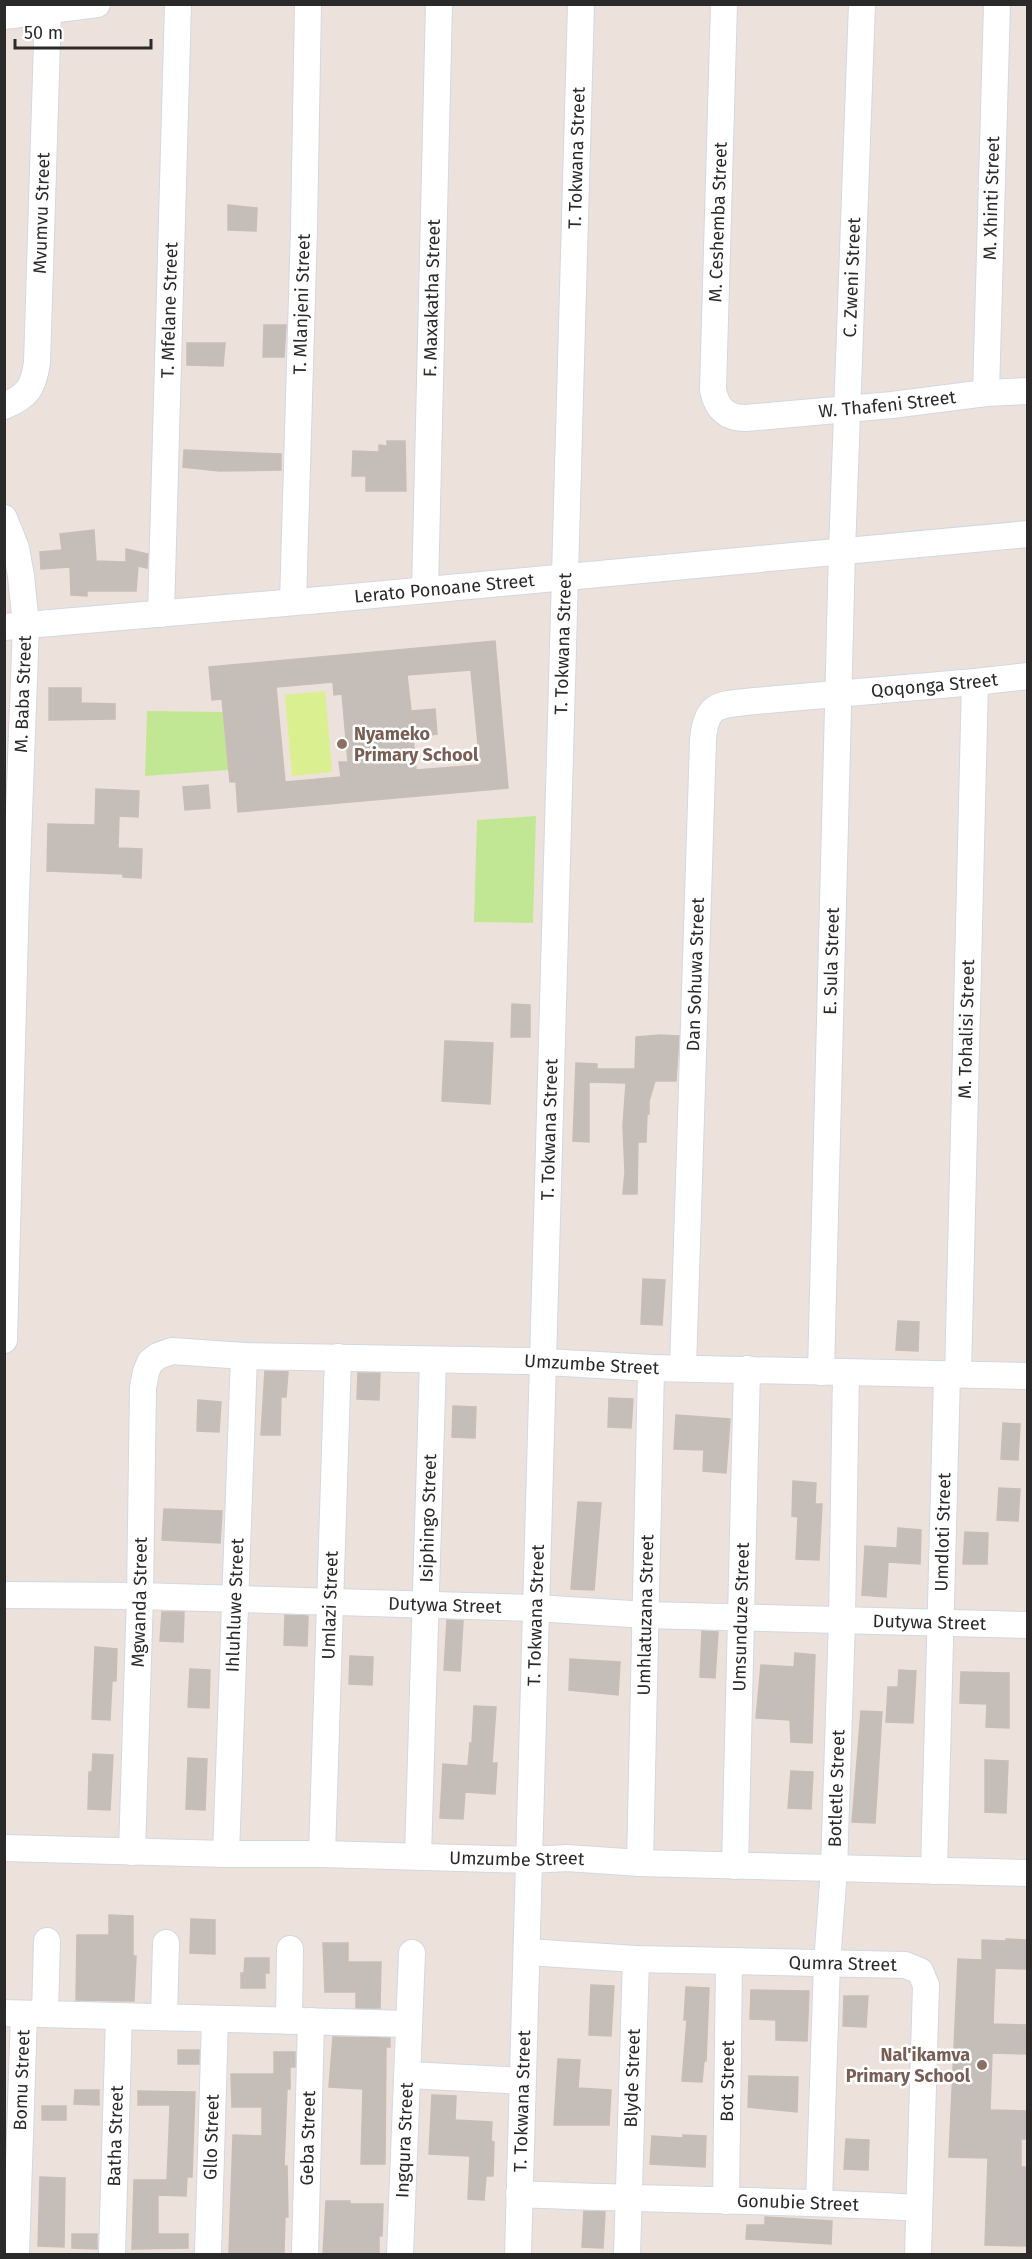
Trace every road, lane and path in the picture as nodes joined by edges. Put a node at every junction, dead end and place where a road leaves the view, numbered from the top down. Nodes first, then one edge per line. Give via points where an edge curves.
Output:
1 (97, 4) edge
2 (178, 4) edge
3 (308, 4) edge
4 (439, 4) edge
5 (581, 4) edge
6 (724, 4) edge
7 (862, 4) edge
8 (997, 4) edge
9 (47, 7) edge
10 (4, 16) edge
11 (1028, 391) edge
12 (986, 393) junction
13 (4, 406) edge
14 (848, 409) junction
15 (746, 418) joint
16 (4, 518) edge
17 (1028, 534) edge
18 (842, 551) junction
19 (566, 577) junction
20 (424, 590) junction
21 (292, 602) junction
22 (161, 615) junction
23 (15, 626) edge
24 (1028, 676) edge
25 (975, 682) junction
26 (839, 693) junction
27 (13, 762) edge
28 (10, 896) edge
29 (9, 1028) edge
30 (7, 1160) edge
31 (5, 1289) edge
32 (4, 1340) edge
33 (158, 1356) joint
34 (244, 1356) junction
35 (338, 1357) junction
36 (433, 1360) junction
37 (544, 1362) junction
38 (651, 1368) junction
39 (684, 1368) junction
40 (747, 1370) junction
41 (833, 1373) junction
42 (953, 1375) junction
43 (1028, 1376) edge
44 (4, 1595) edge
45 (140, 1596) junction
46 (237, 1600) junction
47 (331, 1602) junction
48 (426, 1605) junction
49 (536, 1608) junction
50 (646, 1616) junction
51 (740, 1618) junction
52 (842, 1620) junction
53 (940, 1623) junction
54 (1028, 1625) edge
55 (4, 1848) edge
56 (132, 1852) junction
57 (226, 1854) junction
58 (322, 1854) junction
59 (418, 1856) junction
60 (530, 1860) junction
61 (640, 1863) junction
62 (735, 1866) junction
63 (834, 1869) junction
64 (934, 1871) junction
65 (1028, 1873) edge
66 (47, 1941) dead end
67 (166, 1943) dead end
68 (290, 1949) dead end
69 (527, 1952) junction
70 (412, 1953) dead end
71 (636, 1959) junction
72 (729, 1962) junction
73 (827, 1963) junction
74 (25, 2014) edge
75 (119, 2016) junction
76 (164, 2017) junction
77 (215, 2019) junction
78 (300, 2021) junction
79 (409, 2024) junction
80 (409, 2076) junction
81 (523, 2080) junction
82 (519, 2194) junction
83 (629, 2198) junction
84 (726, 2201) junction
85 (819, 2202) junction
86 (919, 2208) junction
87 (16, 2254) edge
88 (112, 2254) edge
89 (208, 2254) edge
90 (305, 2254) edge
91 (400, 2254) edge
92 (518, 2254) edge
93 (627, 2254) edge
94 (918, 2254) edge

1 - 9 street
2 - 22 street, T. Mfelane Street
3 - 21 street, T. Mlanjeni Street
4 - 20 street, F. Maxakatha Street
5 - 19 street, T. Tokwana Street
6 - 15 street, M. Ceshemba Street via 713,390 721,410 735,418
7 - 14 street, C. Zweni Street
8 - 12 street, M. Xhinti Street
9 - 10 street
9 - 13 street, Mvumvu Street via 37,363 26,393
11 - 12 street, W. Thafeni Street
12 - 14 street, W. Thafeni Street
14 - 15 street, W. Thafeni Street
14 - 18 street, C. Zweni Street
16 - 23 street, M. Baba Street via 16,548 21,576
17 - 18 street, Lerato Ponoane Street
18 - 19 street, Lerato Ponoane Street
18 - 26 street, E. Sula Street
19 - 20 street, Lerato Ponoane Street
19 - 37 street, T. Tokwana Street
20 - 21 street, Lerato Ponoane Street
21 - 22 street, Lerato Ponoane Street
22 - 23 street, Lerato Ponoane Street
23 - 27 street, M. Baba Street
24 - 25 street, Qoqonga Street
25 - 26 street, Qoqonga Street
25 - 42 street, M. Tohalisi Street
26 - 39 street, Dan Sohuwa Street via 720,706 711,711 704,726
26 - 41 street, E. Sula Street
27 - 28 street, M. Baba Street
28 - 29 street, M. Baba Street
29 - 30 street, M. Baba Street
30 - 31 street, M. Baba Street
31 - 32 street, M. Baba Street
33 - 34 street, Umzumbe Street via 172,1351
33 - 45 street, Mgwanda Street via 150,1362 142,1388
34 - 35 street, Umzumbe Street
34 - 46 street, Ihluhluwe Street
35 - 36 street, Umzumbe Street
35 - 47 street, Umlazi Street
36 - 37 street, Umzumbe Street
36 - 48 street, Isiphingo Street
37 - 38 street, Umzumbe Street
37 - 49 street, T. Tokwana Street
38 - 39 street, Umzumbe Street
38 - 50 street, Umhlatuzana Street
39 - 40 street, Umzumbe Street
40 - 41 street, Umzumbe Street
40 - 51 street, Umsunduze Street
41 - 42 street, Umzumbe Street
41 - 52 street, Botletle Street
42 - 43 street, Umzumbe Street
42 - 53 street, Umdloti Street
44 - 45 street, Dutywa Street
45 - 46 street, Dutywa Street
45 - 56 street, Mgwanda Street
46 - 47 street, Dutywa Street
46 - 57 street, Ihluhluwe Street
47 - 48 street, Dutywa Street
47 - 58 street, Umlazi Street
48 - 49 street, Dutywa Street
48 - 59 street, Isiphingo Street
49 - 50 street, Dutywa Street
49 - 60 street, T. Tokwana Street
50 - 51 street, Dutywa Street
50 - 61 street, Umhlatuzana Street
51 - 52 street, Dutywa Street
51 - 62 street, Umsunduze Street
52 - 53 street, Dutywa Street
52 - 63 street, Botletle Street
53 - 54 street, Dutywa Street
53 - 64 street, Umdloti Street
55 - 56 street, Umzumbe Street
56 - 57 street, Umzumbe Street
57 - 58 street, Umzumbe Street
58 - 59 street, Umzumbe Street
59 - 60 street, Umzumbe Street
60 - 61 street, Umzumbe Street via 567,1858
60 - 69 street, T. Tokwana Street
61 - 62 street, Umzumbe Street
62 - 63 street, Umzumbe Street
63 - 64 street, Umzumbe Street
63 - 73 street, Botletle Street
64 - 65 street, Umzumbe Street
66 - 74 street
67 - 76 street
68 - 78 street
69 - 71 street, Qumra Street
69 - 81 street, T. Tokwana Street
70 - 79 street, Ingqura Street
71 - 72 street, Qumra Street
71 - 83 street, Blyde Street
72 - 73 street, Qumra Street
72 - 84 street, Bot Street
73 - 85 street, Botletle Street
73 - 86 street, Qumra Street via 905,1965 920,1971 926,1985
74 - 75 street
74 - 87 street, Bomu Street
75 - 76 street
75 - 88 street, Batha Street
76 - 77 street
77 - 78 street
77 - 89 street, Gllo Street
78 - 79 street
78 - 90 street, Geba Street
79 - 80 street, Ingqura Street
80 - 81 street
80 - 91 street, Ingqura Street
81 - 82 street, T. Tokwana Street
82 - 83 street, Gonubie Street
82 - 92 street, T. Tokwana Street
83 - 84 street, Gonubie Street
83 - 93 street
84 - 85 street, Gonubie Street
85 - 86 street, Gonubie Street
86 - 94 street

